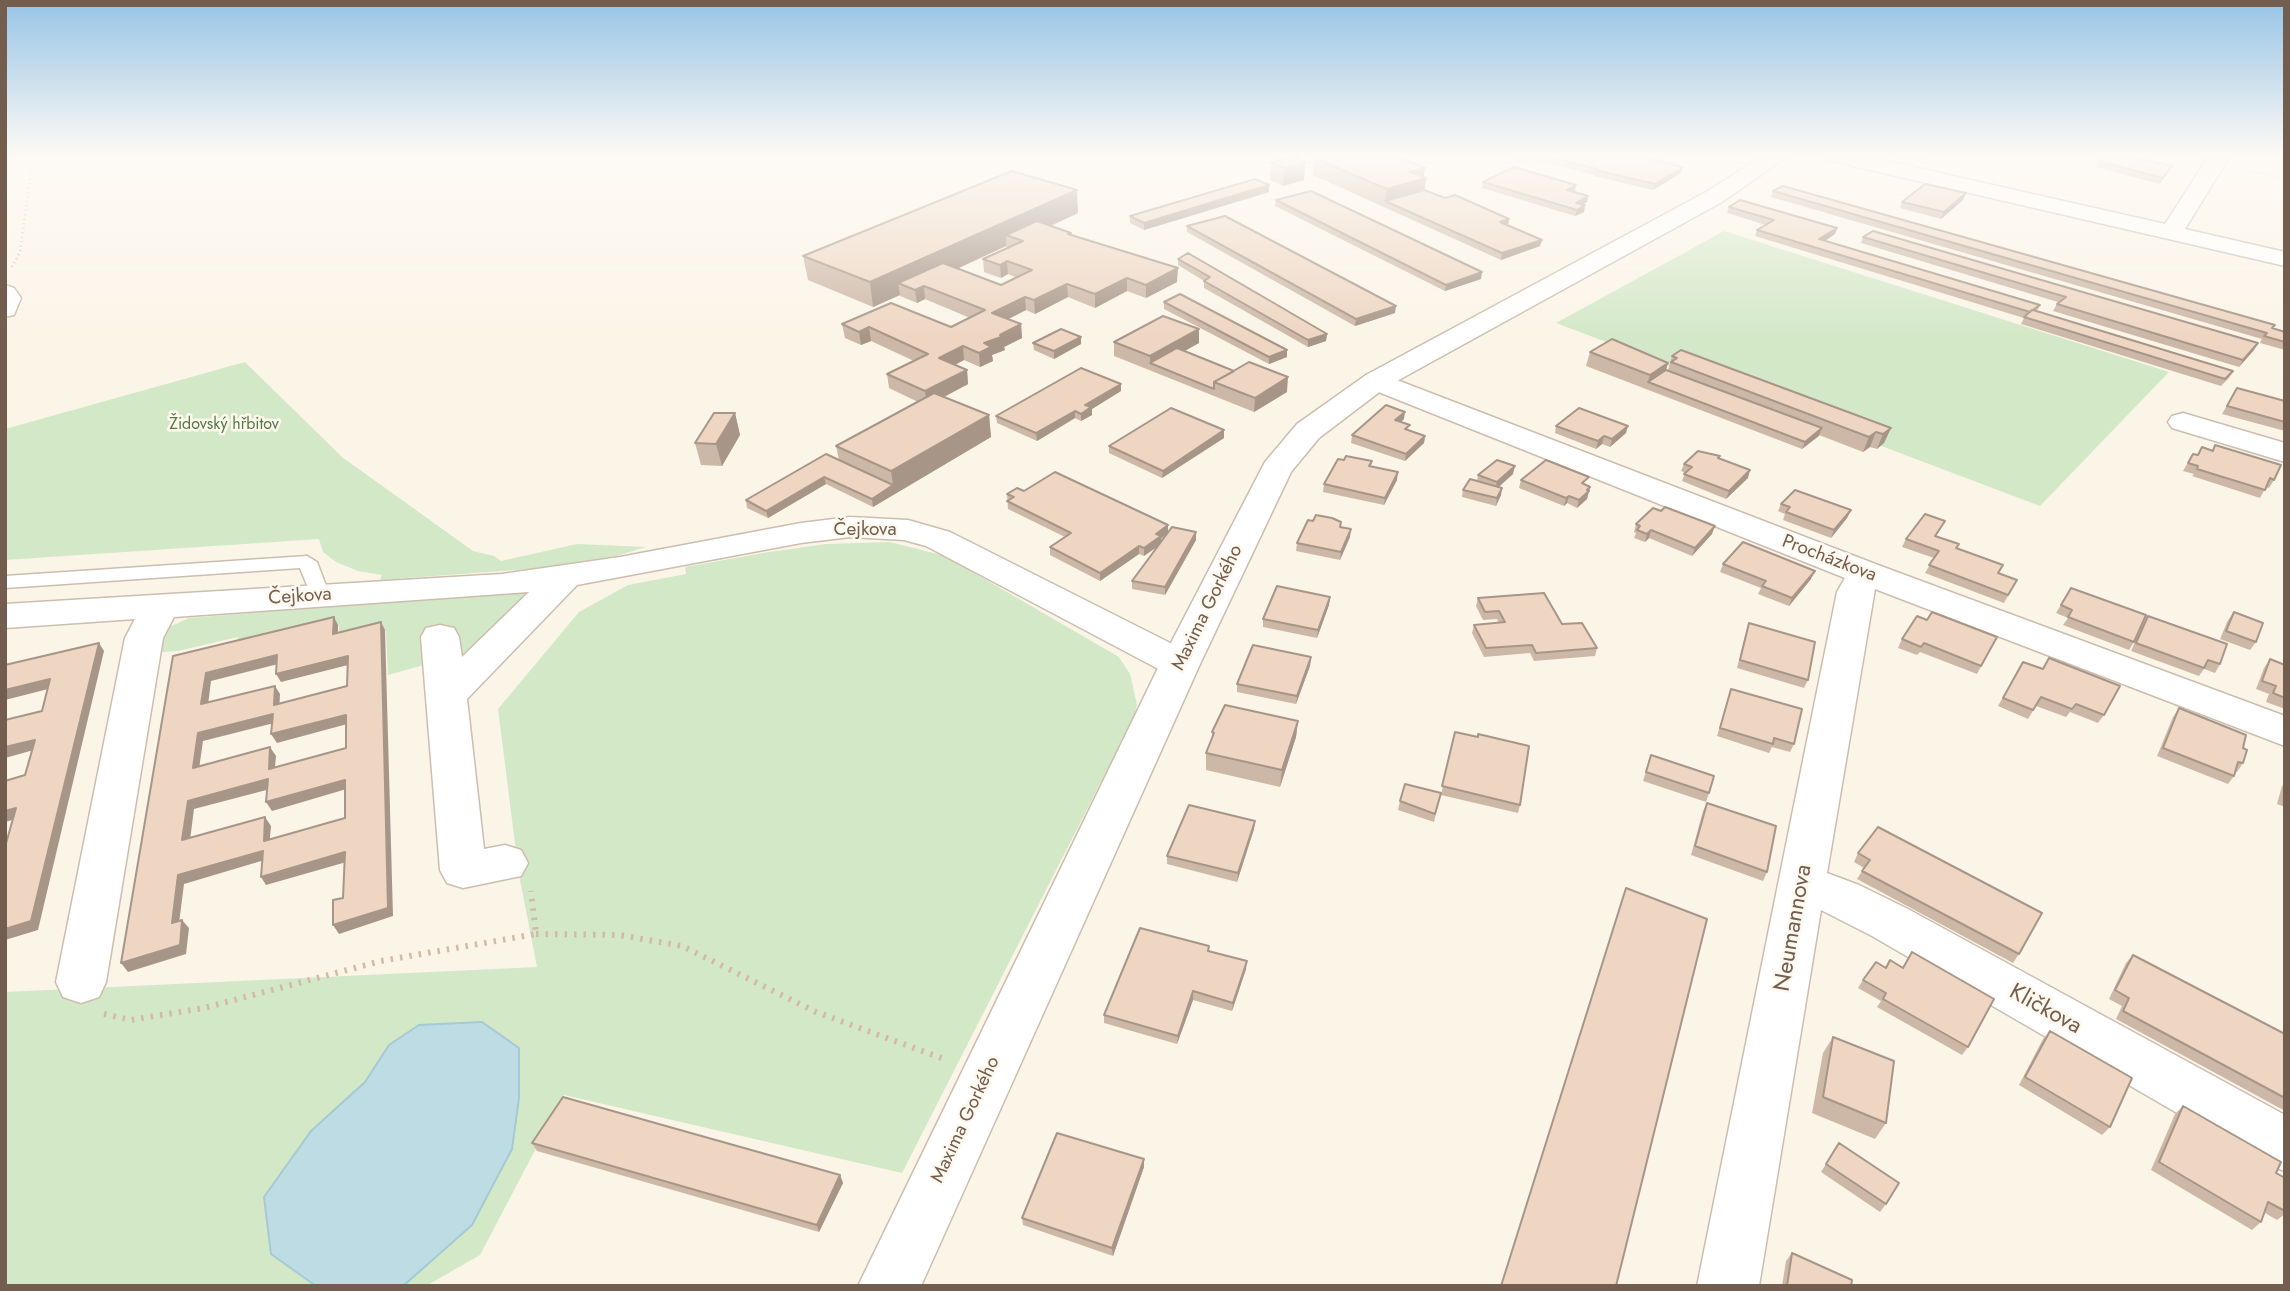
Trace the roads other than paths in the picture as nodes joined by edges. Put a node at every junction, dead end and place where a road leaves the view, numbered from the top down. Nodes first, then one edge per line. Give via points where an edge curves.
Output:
1 (1679, 216) edge
2 (2097, 216) edge
3 (2182, 216) edge
4 (2171, 233) junction
5 (2285, 259) edge
6 (8, 282) edge
7 (5, 309) edge
8 (1376, 381) junction
9 (2183, 422) dead end
10 (2285, 453) edge
11 (1865, 573) junction
12 (564, 578) junction
13 (5, 582) edge
14 (320, 596) junction
15 (161, 606) junction
16 (5, 616) edge
17 (440, 637) dead end
18 (1180, 664) junction
19 (446, 696) junction
20 (2285, 732) edge
21 (505, 863) road end
22 (1802, 883) junction
23 (81, 982) road end
24 (2285, 1144) edge
25 (889, 1286) edge
26 (1728, 1286) edge

1 - 8 street, Maxima Gorkého
2 - 4 street
3 - 4 street
4 - 5 street
6 - 7 street
8 - 11 street, Procházkova
8 - 18 street, Maxima Gorkého via 1308,431 1276,468
9 - 10 street
11 - 20 street, Procházkova
11 - 22 street, Neumannova via 1855,592
12 - 14 street, Čejkova
12 - 18 street, Čejkova via 800,533 850,527 908,530 938,539
12 - 19 street
13 - 14 lane via 307,562
14 - 15 street, Čejkova
15 - 16 street, Čejkova
15 - 23 street via 144,638
17 - 19 street
18 - 25 street, Maxima Gorkého
19 - 21 street via 463,870
22 - 24 street, Kličkova via 1889,922
22 - 26 street, Neumannova

